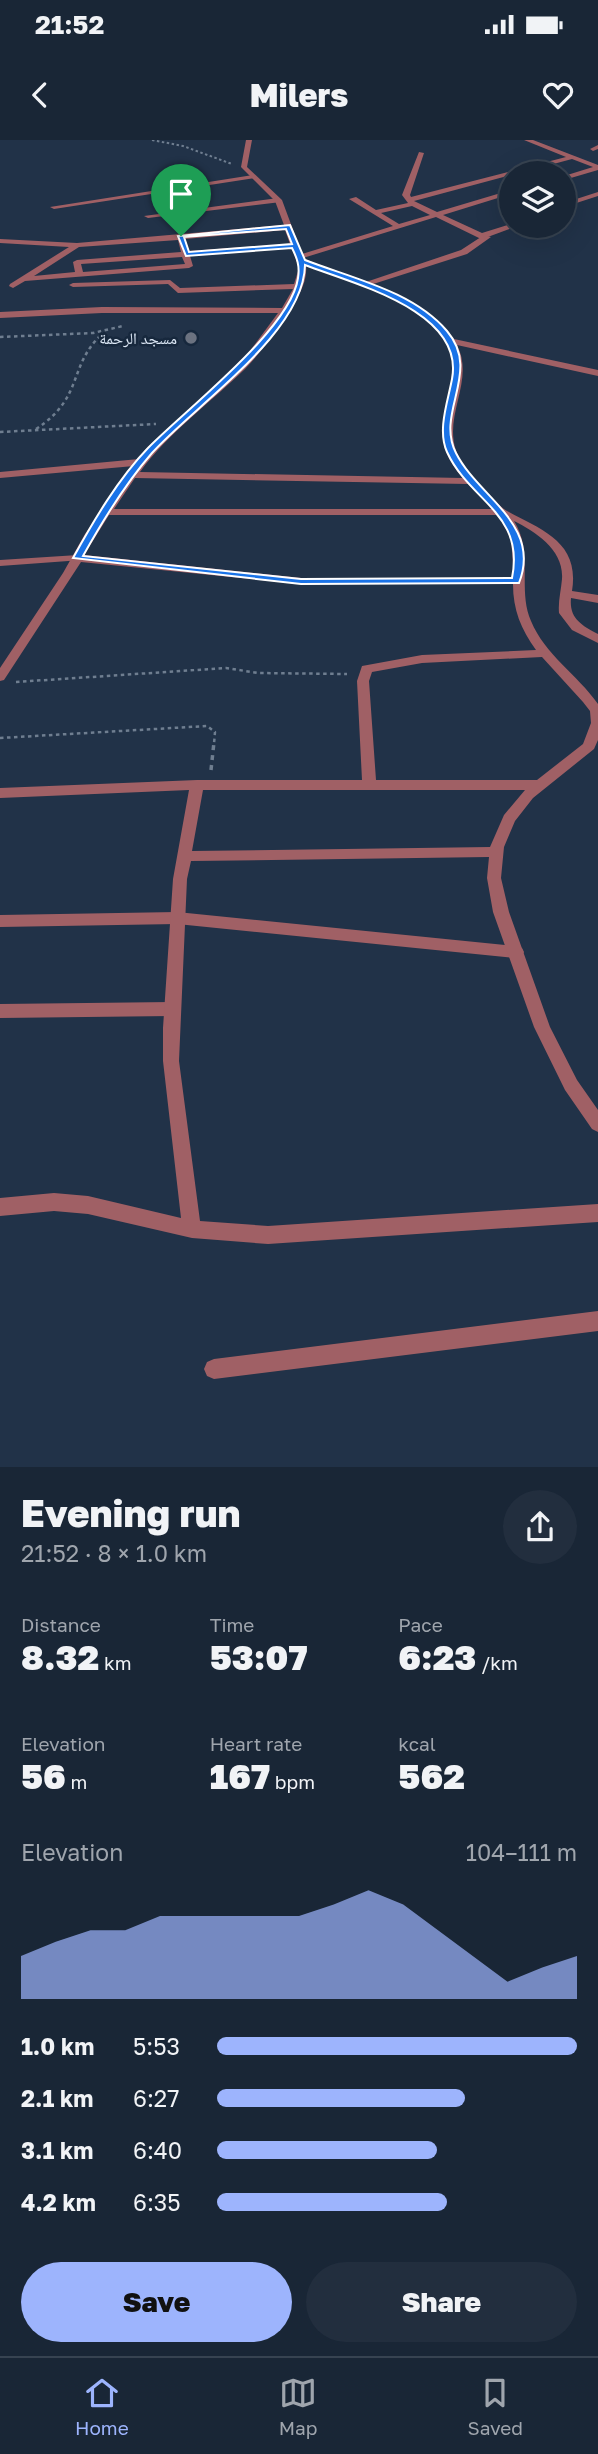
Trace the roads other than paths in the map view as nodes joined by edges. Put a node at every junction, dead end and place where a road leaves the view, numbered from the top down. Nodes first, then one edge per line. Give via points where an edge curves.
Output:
1 (249, 140) edge
2 (527, 140) edge
3 (421, 153) dead end
4 (570, 159) junction
5 (563, 161) edge
6 (598, 167) edge
7 (576, 174) edge
8 (253, 177) junction
9 (499, 178) edge
10 (598, 194) edge
11 (499, 195) edge
12 (278, 200) junction
13 (353, 200) dead end
14 (576, 201) edge
15 (411, 202) junction
16 (54, 207) dead end
17 (374, 212) junction
18 (430, 215) junction
19 (148, 216) dead end
20 (396, 225) junction
21 (288, 227) junction
22 (499, 232) edge
23 (181, 237) junction
24 (487, 237) junction
25 (0, 242) edge
26 (77, 245) junction
27 (294, 246) junction
28 (64, 254) junction
29 (186, 254) junction
30 (301, 259) junction
31 (77, 262) junction
32 (79, 275) junction
33 (23, 279) junction
34 (364, 284) junction
35 (299, 286) junction
36 (285, 311) junction
37 (0, 315) edge
38 (452, 341) junction
39 (598, 373) edge
40 (141, 462) junction
41 (0, 475) edge
42 (134, 475) junction
43 (470, 481) junction
44 (106, 512) junction
45 (501, 512) junction
46 (78, 558) junction
47 (0, 563) edge
48 (516, 581) junction
49 (565, 593) junction
50 (598, 599) edge
51 (598, 639) edge
52 (547, 653) junction
53 (5, 680) edge
54 (203, 785) junction
55 (369, 785) junction
56 (540, 785) junction
57 (0, 793) edge
58 (496, 852) junction
59 (184, 856) junction
60 (177, 918) junction
61 (0, 920) edge
62 (516, 952) junction
63 (172, 1009) junction
64 (0, 1012) edge
65 (598, 1124) edge
66 (0, 1207) edge
67 (598, 1213) edge
68 (192, 1229) junction
69 (598, 1321) edge
70 (214, 1370) dead end

1 - 8 street via 244,167
2 - 4 street
3 - 15 street via 406,195
4 - 5 street
4 - 6 street
6 - 7 street
8 - 12 street
8 - 16 street
9 - 15 street
10 - 14 street
11 - 18 street
12 - 19 street
12 - 21 street
13 - 17 street
15 - 17 street
15 - 18 street
17 - 20 street
18 - 20 street
18 - 24 street
20 - 30 street
21 - 23 street
21 - 27 street
22 - 24 street
23 - 26 street
23 - 29 street
24 - 34 street via 464,252
25 - 26 street
26 - 28 street
27 - 29 street
27 - 30 street
28 - 31 street
28 - 33 street
29 - 31 street
29 - 32 street via 187,268
30 - 34 street
30 - 35 street
31 - 32 street
32 - 33 street
33 - 35 street via 8,285 170,282 178,291
34 - 38 street via 422,313
35 - 36 street
36 - 37 street via 102,310
36 - 40 street via 244,365
38 - 39 street
38 - 43 street via 458,370 447,439 454,460
40 - 41 street
40 - 42 street
42 - 43 street
42 - 44 street
43 - 45 street
44 - 45 street
44 - 46 street
45 - 48 street via 519,546
45 - 49 street via 530,524 550,541 565,563
46 - 47 street
46 - 48 street via 301,581
46 - 53 street
48 - 52 street via 523,617
49 - 50 street
49 - 51 street via 568,620
52 - 55 street via 422,659 370,667 363,674
52 - 56 street via 589,700 598,723 589,746
54 - 55 street
54 - 57 street
54 - 59 street
55 - 56 street
56 - 58 street via 509,819
58 - 59 street
58 - 62 street via 496,895
59 - 60 street
60 - 61 street
60 - 62 street
60 - 63 street
62 - 65 street via 555,1056
63 - 64 street
63 - 68 street via 171,1061
66 - 68 street via 54,1202 88,1205
67 - 68 street via 268,1235
69 - 70 street

